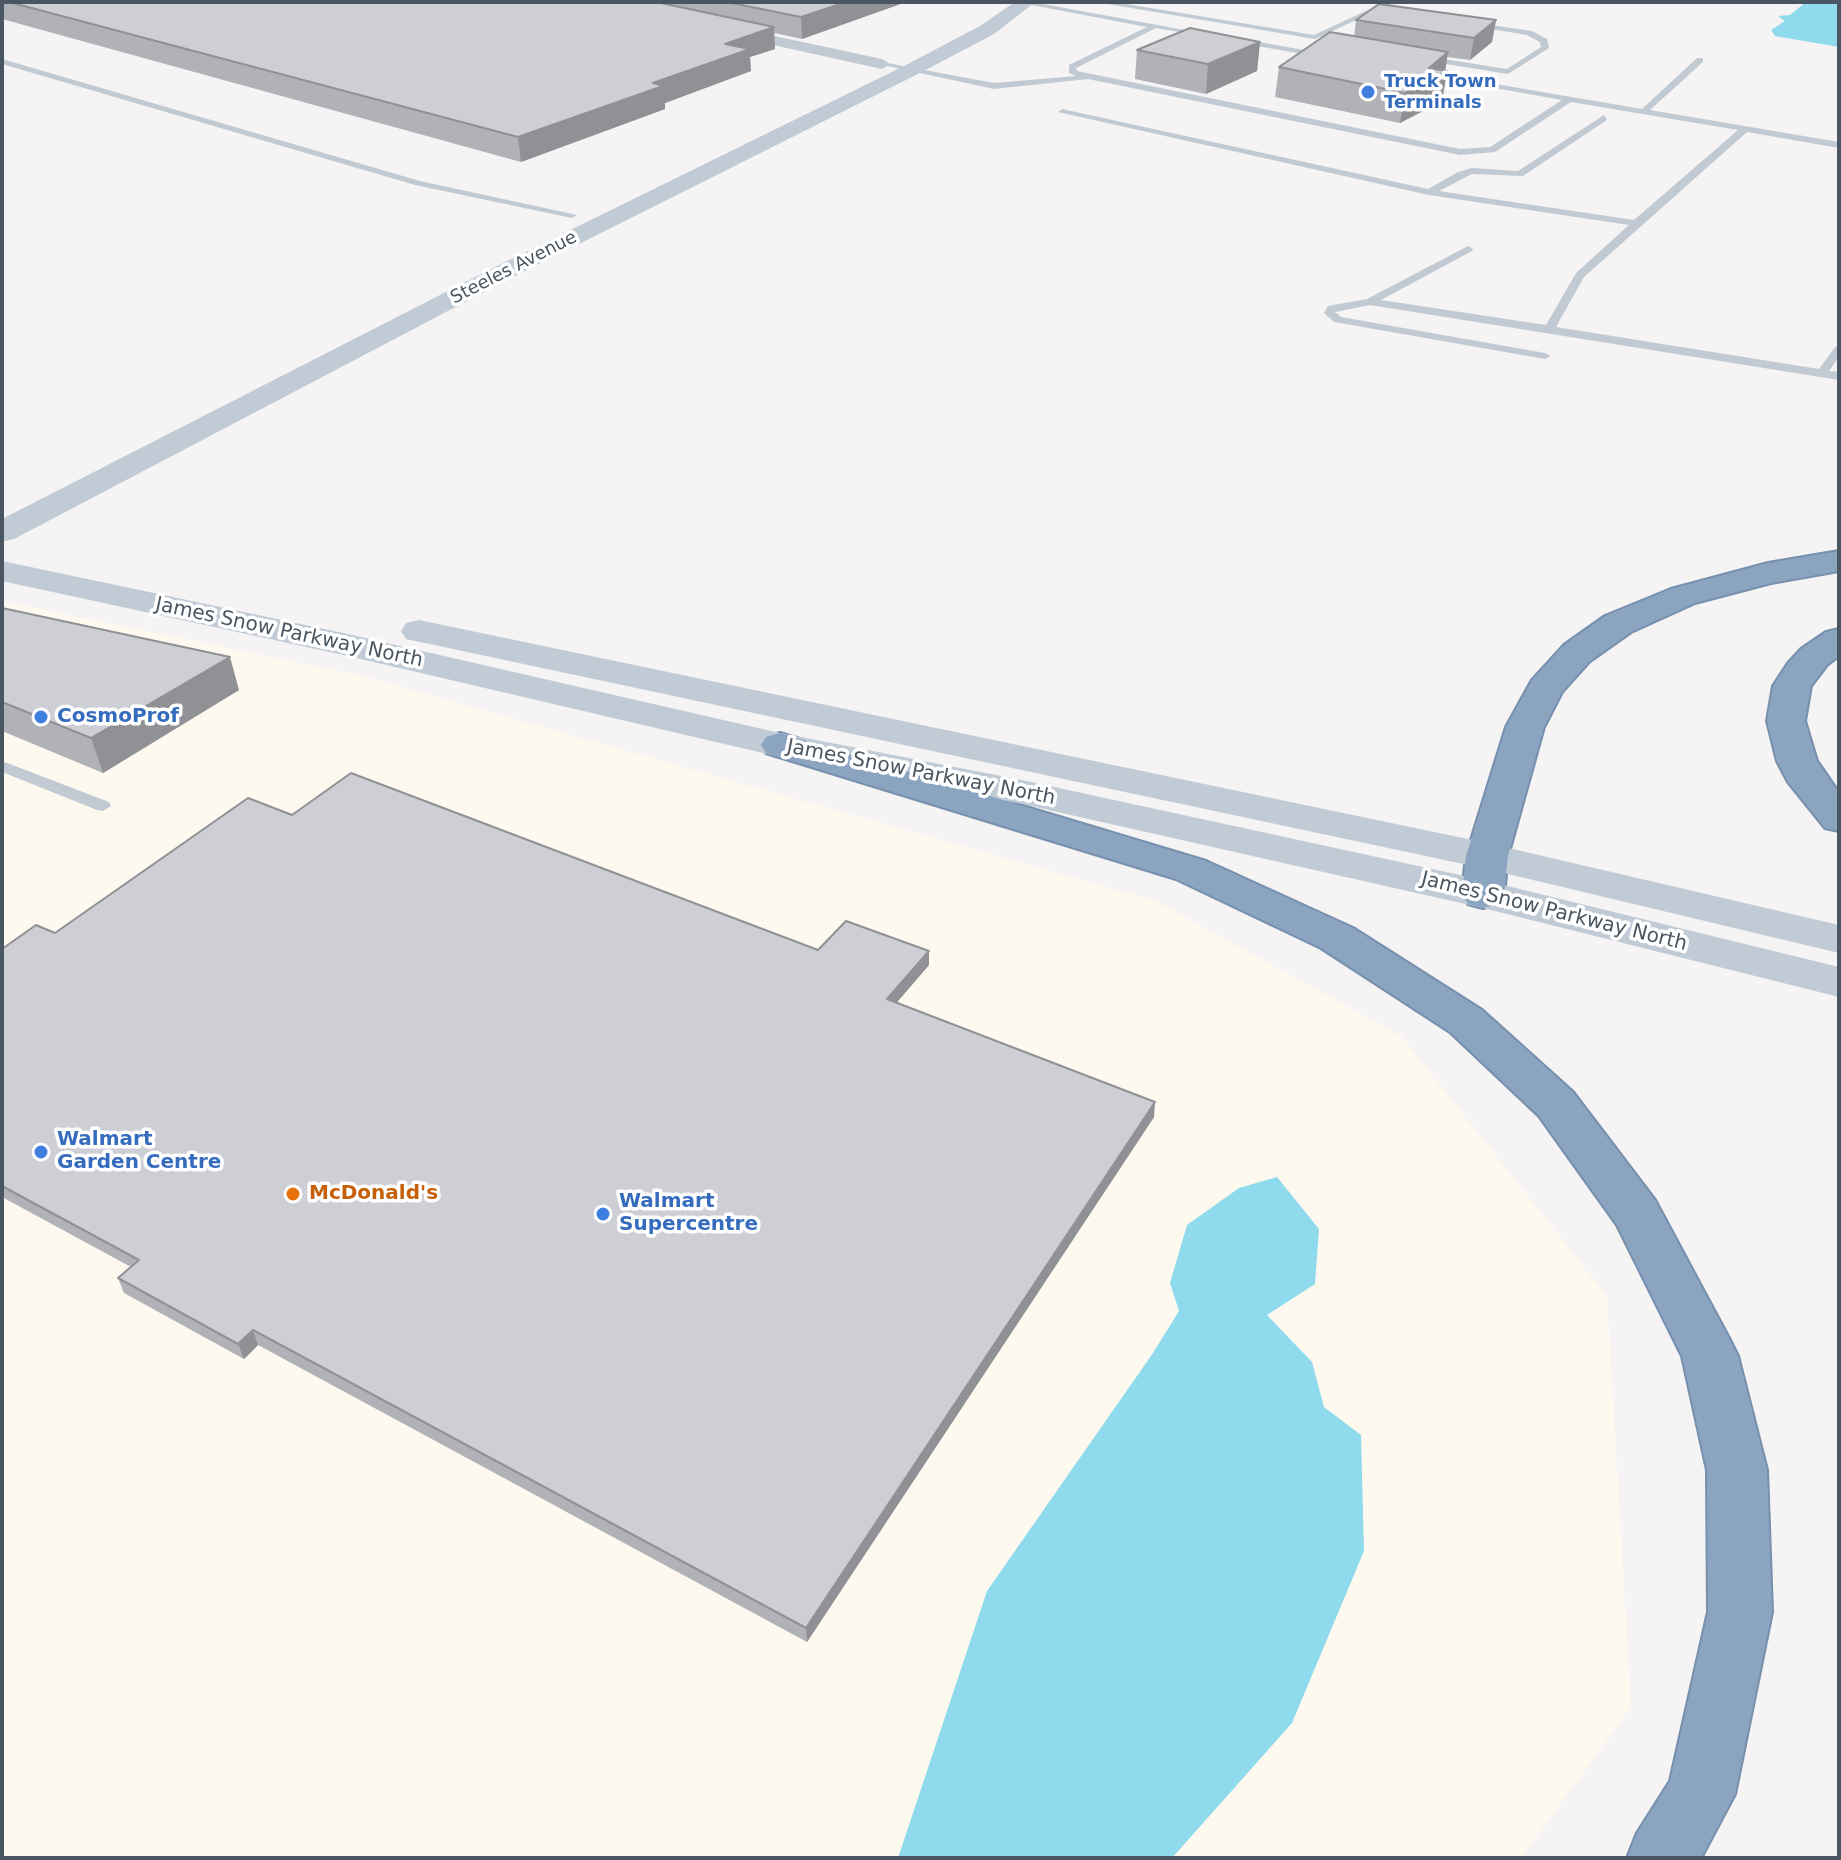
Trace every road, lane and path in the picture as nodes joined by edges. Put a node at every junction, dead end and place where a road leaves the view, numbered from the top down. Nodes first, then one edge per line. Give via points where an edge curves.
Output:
1 (1025, 2) edge
2 (1100, 2) edge
3 (1393, 6) edge
4 (1469, 23) edge
5 (1155, 26) junction
6 (718, 29) edge
7 (1214, 36) edge
8 (1315, 37) junction
9 (1229, 39) edge
10 (1325, 41) edge
11 (1414, 56) edge
12 (1338, 58) edge
13 (1700, 60) dead end
14 (2, 61) edge
15 (882, 64) junction
16 (911, 70) junction
17 (1415, 72) edge
18 (1090, 78) junction
19 (1570, 99) junction
20 (1062, 112) dead end
21 (1643, 112) junction
22 (1604, 118) dead end
23 (1745, 129) junction
24 (1839, 145) edge
25 (1429, 192) junction
26 (572, 215) junction
27 (1636, 223) junction
28 (1468, 249) dead end
29 (1370, 302) junction
30 (1549, 329) junction
31 (1839, 349) edge
32 (1545, 356) dead end
33 (1822, 373) junction
34 (1839, 376) edge
35 (170, 414) dead end
36 (2, 532) edge
37 (2, 541) edge
38 (1839, 561) edge
39 (2, 571) edge
40 (1839, 640) edge
41 (780, 745) junction
42 (2, 766) edge
43 (103, 806) dead end
44 (1839, 819) edge
45 (1485, 875) junction
46 (1839, 939) edge
47 (1839, 982) edge
48 (1662, 1858) edge

1 - 5 lane
1 - 15 main road, Steeles Avenue via 961,25
1 - 16 main road, Steeles Avenue via 987,30
2 - 8 lane
3 - 8 lane
4 - 11 lane via 1529,33 1544,41 1545,48 1508,72
5 - 7 lane
5 - 18 lane via 1072,67 1073,73
6 - 15 street
8 - 10 lane
9 - 12 lane
13 - 21 lane
14 - 26 lane via 418,183
15 - 16 lane
15 - 26 main road, Steeles Avenue
16 - 18 lane via 1015,87
16 - 36 main road, Steeles Avenue via 496,276
17 - 19 lane
18 - 19 lane via 1460,152 1492,150
19 - 21 lane
20 - 25 lane
21 - 23 lane
22 - 25 lane via 1520,174 1472,171
23 - 24 lane
23 - 27 lane
25 - 27 lane
26 - 35 main road, Steeles Avenue
27 - 30 lane via 1580,275
28 - 29 lane
29 - 30 lane
29 - 32 lane via 1332,308 1329,313 1338,320
30 - 33 lane
31 - 33 lane
33 - 34 lane
37 - 45 main road, James Snow Parkway North
38 - 45 highway via 1683,596 1618,624 1577,653 1545,688 1525,727
39 - 41 main road, James Snow Parkway North
40 - 44 highway via 1801,671 1792,686 1786,721 1808,782
41 - 45 main road, James Snow Parkway North
41 - 48 highway via 1191,870 1324,932 1466,1021 1556,1104 1637,1214 1710,1356 1737,1470 1740,1612 1701,1794
42 - 43 lane
45 - 46 main road, James Snow Parkway North
45 - 47 main road, James Snow Parkway North

